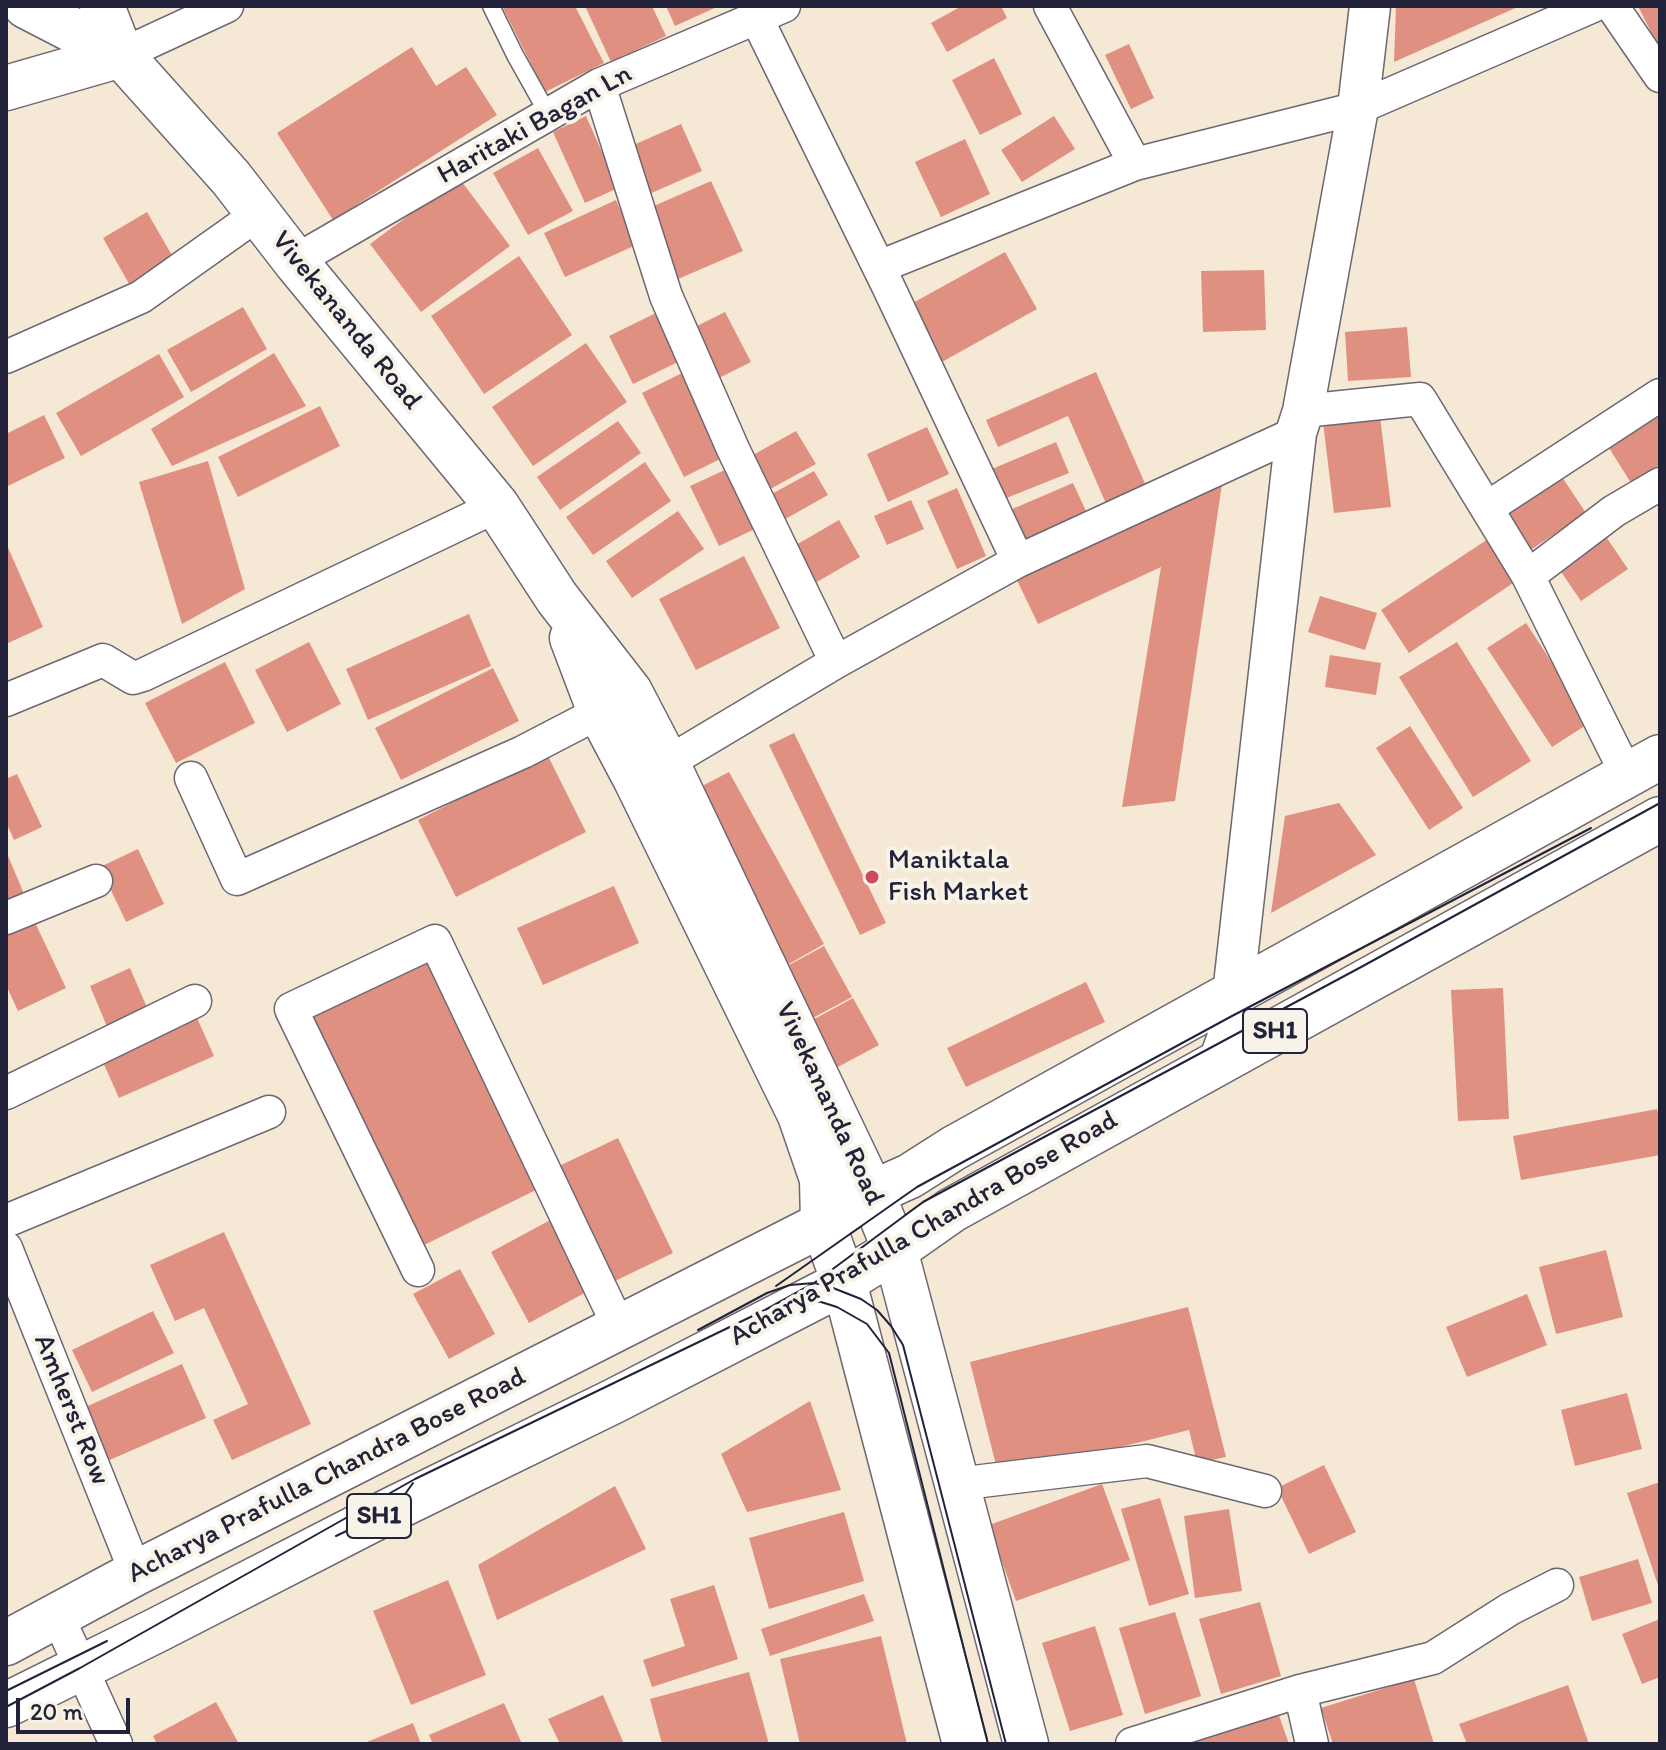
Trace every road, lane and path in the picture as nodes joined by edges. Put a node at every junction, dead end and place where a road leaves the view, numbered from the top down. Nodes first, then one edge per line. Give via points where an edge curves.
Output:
1 (26, 6) edge
2 (102, 6) edge
3 (227, 6) edge
4 (491, 6) edge
5 (1050, 6) edge
6 (1370, 6) edge
7 (1593, 6) edge
8 (1612, 6) edge
9 (770, 12) edge
10 (121, 55) junction
11 (1660, 76) edge
12 (599, 85) junction
13 (6, 88) edge
14 (1358, 108) junction
15 (548, 114) junction
16 (1135, 164) junction
17 (258, 214) junction
18 (295, 261) junction
19 (879, 267) junction
20 (6, 357) edge
21 (1660, 395) edge
22 (1299, 422) junction
23 (1660, 484) edge
24 (497, 506) junction
25 (1487, 508) junction
26 (1018, 561) junction
27 (1528, 576) junction
28 (836, 662) junction
29 (6, 700) edge
30 (615, 702) junction
31 (1644, 766) edge
32 (652, 771) junction
33 (191, 778) dead end
34 (1660, 819) edge
35 (96, 881) dead end
36 (6, 918) edge
37 (1233, 994) junction
38 (195, 1001) dead end
39 (1219, 1061) junction
40 (6, 1093) edge
41 (269, 1112) dead end
42 (872, 1193) junction
43 (6, 1221) edge
44 (823, 1224) junction
45 (6, 1248) edge
46 (895, 1250) junction
47 (418, 1270) dead end
48 (844, 1282) junction
49 (619, 1327) junction
50 (957, 1484) junction
51 (1265, 1491) dead end
52 (136, 1573) junction
53 (1557, 1585) dead end
54 (58, 1617) junction
55 (6, 1643) edge
56 (80, 1668) junction
57 (1300, 1691) junction
58 (6, 1705) edge
59 (116, 1744) edge
60 (965, 1744) edge
61 (1026, 1744) edge
62 (1132, 1744) edge
63 (1312, 1744) edge

1 - 10 main road, Vivekananda Road
2 - 10 main road, Vivekananda Road
3 - 10 street
4 - 15 lane
5 - 16 street
6 - 14 street
7 - 14 street
8 - 11 street
9 - 12 street, Haritaki Bagan Ln
9 - 19 street
10 - 13 main road
10 - 17 main road, Vivekananda Road
12 - 15 street, Haritaki Bagan Ln
12 - 28 street via 666,296
14 - 16 street
14 - 22 street
15 - 18 street, Haritaki Bagan Ln
16 - 19 street
17 - 18 main road, Vivekananda Road
17 - 20 street via 141,297
18 - 24 main road, Vivekananda Road
19 - 26 street
21 - 25 street
22 - 25 street via 1420,399
22 - 26 street
22 - 37 street
23 - 27 street via 1614,511
24 - 29 street via 143,675 133,678 103,660
24 - 30 main road, Vivekananda Road
25 - 27 street
26 - 28 street
27 - 31 street
28 - 32 street
30 - 32 main road, Vivekananda Road
30 - 33 street via 523,752 237,879
31 - 37 main road, Acharya Prafulla Chandra Bose Road / SH1
32 - 42 main road, Vivekananda Road
32 - 44 main road, Vivekananda Road via 800,1115 822,1179
34 - 39 main road, Acharya Prafulla Chandra Bose Road / SH1
35 - 36 street
37 - 39 street
37 - 42 main road, Acharya Prafulla Chandra Bose Road / SH1
38 - 40 street
39 - 46 main road, Acharya Prafulla Chandra Bose Road / SH1 via 952,1210
41 - 43 street
42 - 44 main road, Acharya Prafulla Chandra Bose Road / SH1
42 - 46 main road, Vivekananda Road
44 - 48 main road, Vivekananda Road
44 - 49 main road, Acharya Prafulla Chandra Bose Road / SH1
45 - 52 street, Amherst Row
46 - 48 main road, Acharya Prafulla Chandra Bose Road / SH1
46 - 50 main road, Vivekananda Road
47 - 49 street via 291,1009 435,941
48 - 56 main road, Acharya Prafulla Chandra Bose Road / SH1
48 - 60 main road, Vivekananda Road
49 - 52 main road, Acharya Prafulla Chandra Bose Road / SH1
50 - 51 street via 1147,1461
50 - 61 main road, Vivekananda Road
52 - 54 main road, Acharya Prafulla Chandra Bose Road / SH1
53 - 57 street via 1433,1658
54 - 55 main road, Acharya Prafulla Chandra Bose Road / SH1
54 - 56 street
56 - 58 main road, Acharya Prafulla Chandra Bose Road / SH1
56 - 59 street
57 - 62 street
57 - 63 street

